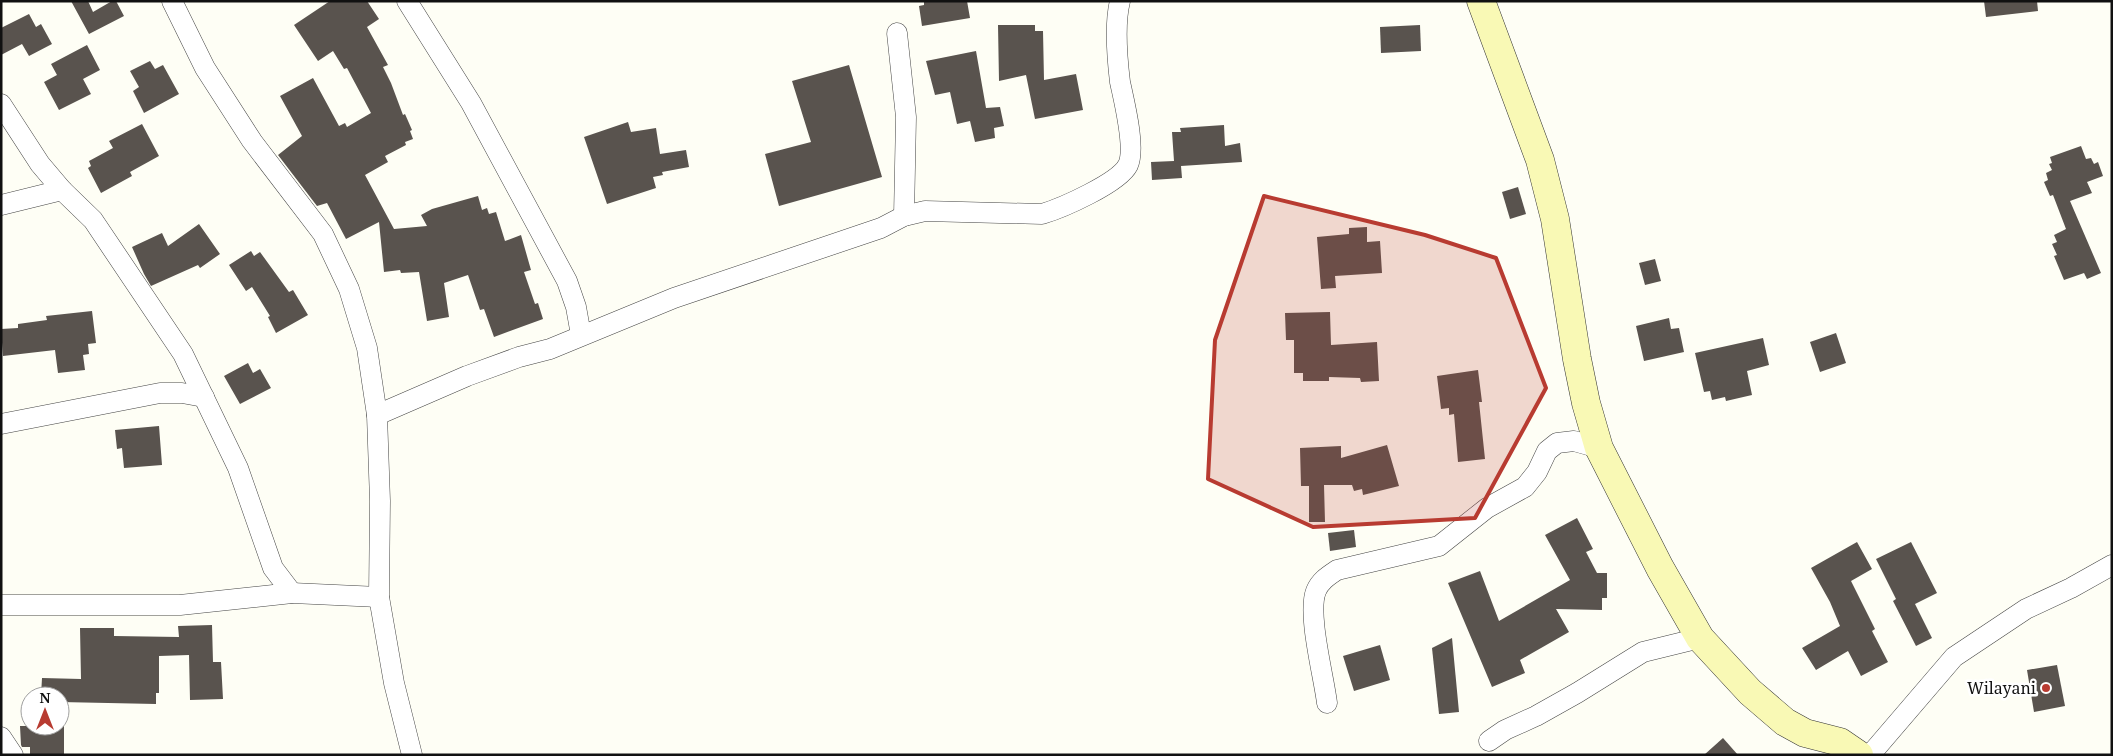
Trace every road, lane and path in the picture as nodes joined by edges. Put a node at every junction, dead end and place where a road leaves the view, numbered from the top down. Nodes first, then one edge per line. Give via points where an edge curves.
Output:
1 (172, 1) edge
2 (407, 1) edge
3 (1120, 1) edge
4 (1481, 1) edge
5 (897, 34) dead end
6 (1, 104) edge
7 (62, 190) junction
8 (1, 205) edge
9 (904, 216) junction
10 (580, 335) junction
11 (204, 397) junction
12 (377, 415) junction
13 (1, 424) edge
14 (1599, 448) junction
15 (2112, 565) edge
16 (292, 593) junction
17 (379, 597) junction
18 (1, 605) edge
19 (1700, 638) junction
20 (1328, 703) dead end
21 (1, 738) edge
22 (1489, 741) dead end
23 (13, 755) edge
24 (412, 755) edge
25 (1859, 755) edge
26 (1870, 755) edge

1 - 12 street via 205,68 252,142 323,234 349,289 367,348
2 - 10 street via 471,102 567,281 576,307
3 - 9 street via 1120,79 1131,155 1128,166 1118,177 1061,208 1042,214 925,211
4 - 14 street via 1540,160 1555,219 1586,402
5 - 9 street via 906,117
6 - 7 street via 40,164
7 - 8 street
7 - 11 street via 92,220 153,308 183,354
9 - 10 street via 881,228 674,298
10 - 12 street via 550,349 467,376
11 - 13 street via 160,393
11 - 16 street via 238,468 273,568
12 - 17 street
14 - 19 street
14 - 20 street via 1574,440 1557,443 1547,451 1525,487 1487,508 1439,546 1337,570 1324,578 1316,592 1313,616
15 - 26 street via 2026,609 1954,657
16 - 17 street
16 - 18 street via 180,604
17 - 24 street via 394,683
19 - 22 street via 1643,652 1578,693
19 - 25 street via 1750,692 1785,722 1805,733 1840,742
21 - 23 street

